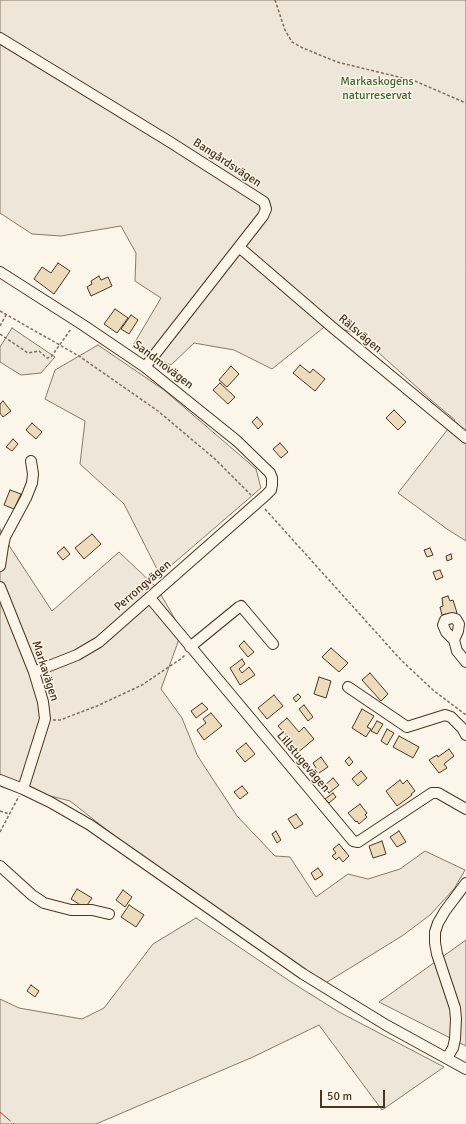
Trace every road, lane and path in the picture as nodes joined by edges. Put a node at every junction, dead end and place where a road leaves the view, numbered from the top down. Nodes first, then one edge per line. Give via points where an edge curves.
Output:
1 (275, 0) edge
2 (0, 38) edge
3 (466, 103) edge
4 (239, 247) junction
5 (0, 272) edge
6 (0, 311) edge
7 (6, 315) junction
8 (75, 320) junction
9 (0, 326) edge
10 (0, 334) edge
11 (60, 345) junction
12 (145, 366) junction
13 (466, 438) edge
14 (31, 461) dead end
15 (258, 502) junction
16 (0, 566) edge
17 (0, 587) edge
18 (150, 598) junction
19 (454, 640) dead end
20 (273, 644) dead end
21 (190, 647) junction
22 (466, 662) edge
23 (34, 672) junction
24 (348, 687) dead end
25 (466, 715) edge
26 (50, 720) dead end
27 (466, 735) edge
28 (0, 780) edge
29 (23, 789) junction
30 (466, 808) edge
31 (0, 811) edge
32 (9, 814) junction
33 (0, 832) edge
34 (0, 866) edge
35 (466, 883) edge
36 (109, 914) dead end
37 (447, 1058) junction
38 (464, 1068) edge

1 - 3 path via 285,30 292,42 303,48 337,62 415,81
2 - 4 street, Bangårdsvägen via 264,202 266,209 263,216
4 - 12 street, Bangårdsvägen
4 - 13 street, Rälsvägen
5 - 8 street, Sandmovägen
6 - 7 path
7 - 9 path
7 - 11 path
8 - 11 path
8 - 12 street, Sandmovägen
10 - 11 path via 28,353 39,351 47,358 51,357
11 - 15 path via 158,411 215,459
12 - 15 street, Sandmovägen via 213,420 270,474 271,490
14 - 16 street via 32,483 6,537
15 - 18 street, Perrongvägen
15 - 25 path via 390,649 433,690
17 - 23 street, Markavägen
18 - 21 street, Lillstugevägen
18 - 23 street, Perrongvägen via 89,649
19 - 22 street via 457,650
20 - 21 street via 241,606
21 - 26 path via 182,658 142,685 97,706 60,720
21 - 30 street, Lillstugevägen via 353,841 358,842 432,793 438,793
23 - 29 street, Markavägen via 45,719
24 - 27 street via 407,727 445,715 451,717
28 - 29 street
29 - 32 path
29 - 37 street via 90,825 303,974 386,1025
31 - 32 path
32 - 33 path
34 - 36 street via 44,903 71,910 92,910
35 - 37 street via 438,922 435,932 437,954 455,1008 453,1048
37 - 38 street

